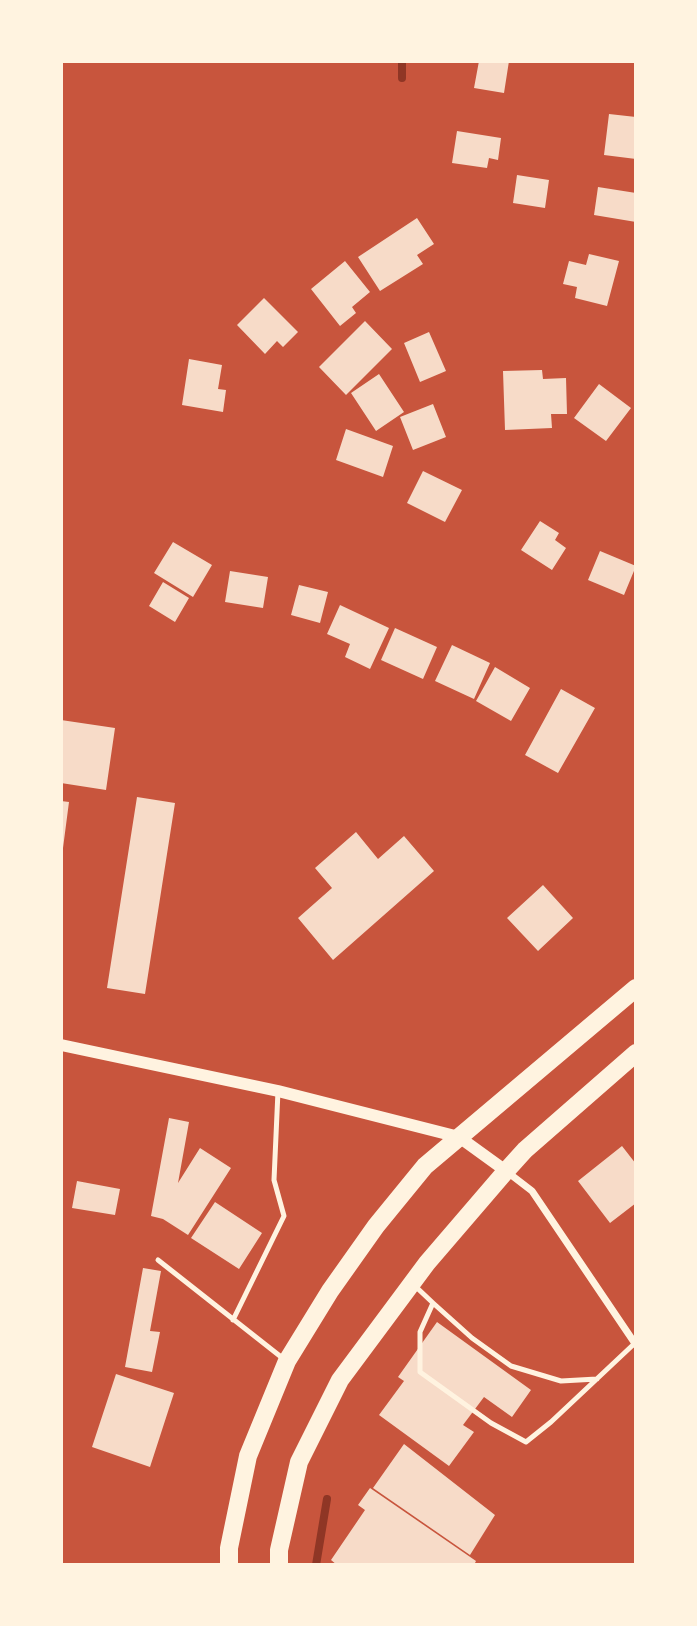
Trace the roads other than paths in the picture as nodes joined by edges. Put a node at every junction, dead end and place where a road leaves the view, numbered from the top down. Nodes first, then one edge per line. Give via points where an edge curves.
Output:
1 (636, 988) edge
2 (61, 1045) edge
3 (636, 1053) edge
4 (278, 1091) junction
5 (458, 1137) junction
6 (506, 1171) junction
7 (158, 1260) dead end
8 (412, 1283) junction
9 (433, 1303) junction
10 (233, 1320) junction
11 (635, 1344) edge
12 (287, 1361) junction
13 (597, 1379) junction
14 (229, 1565) edge
15 (279, 1565) edge

1 - 5 main road
2 - 4 street
3 - 6 main road
4 - 5 street
4 - 10 lane via 274,1180 284,1216
5 - 6 street
5 - 12 main road via 425,1166 376,1226
6 - 8 main road
6 - 11 street via 532,1191
7 - 10 lane
8 - 9 lane
8 - 15 main road via 340,1380 299,1462
9 - 13 lane via 511,1366 561,1381
9 - 13 lane via 420,1332 420,1372 526,1442
10 - 12 lane
11 - 13 lane
12 - 14 main road via 248,1456

